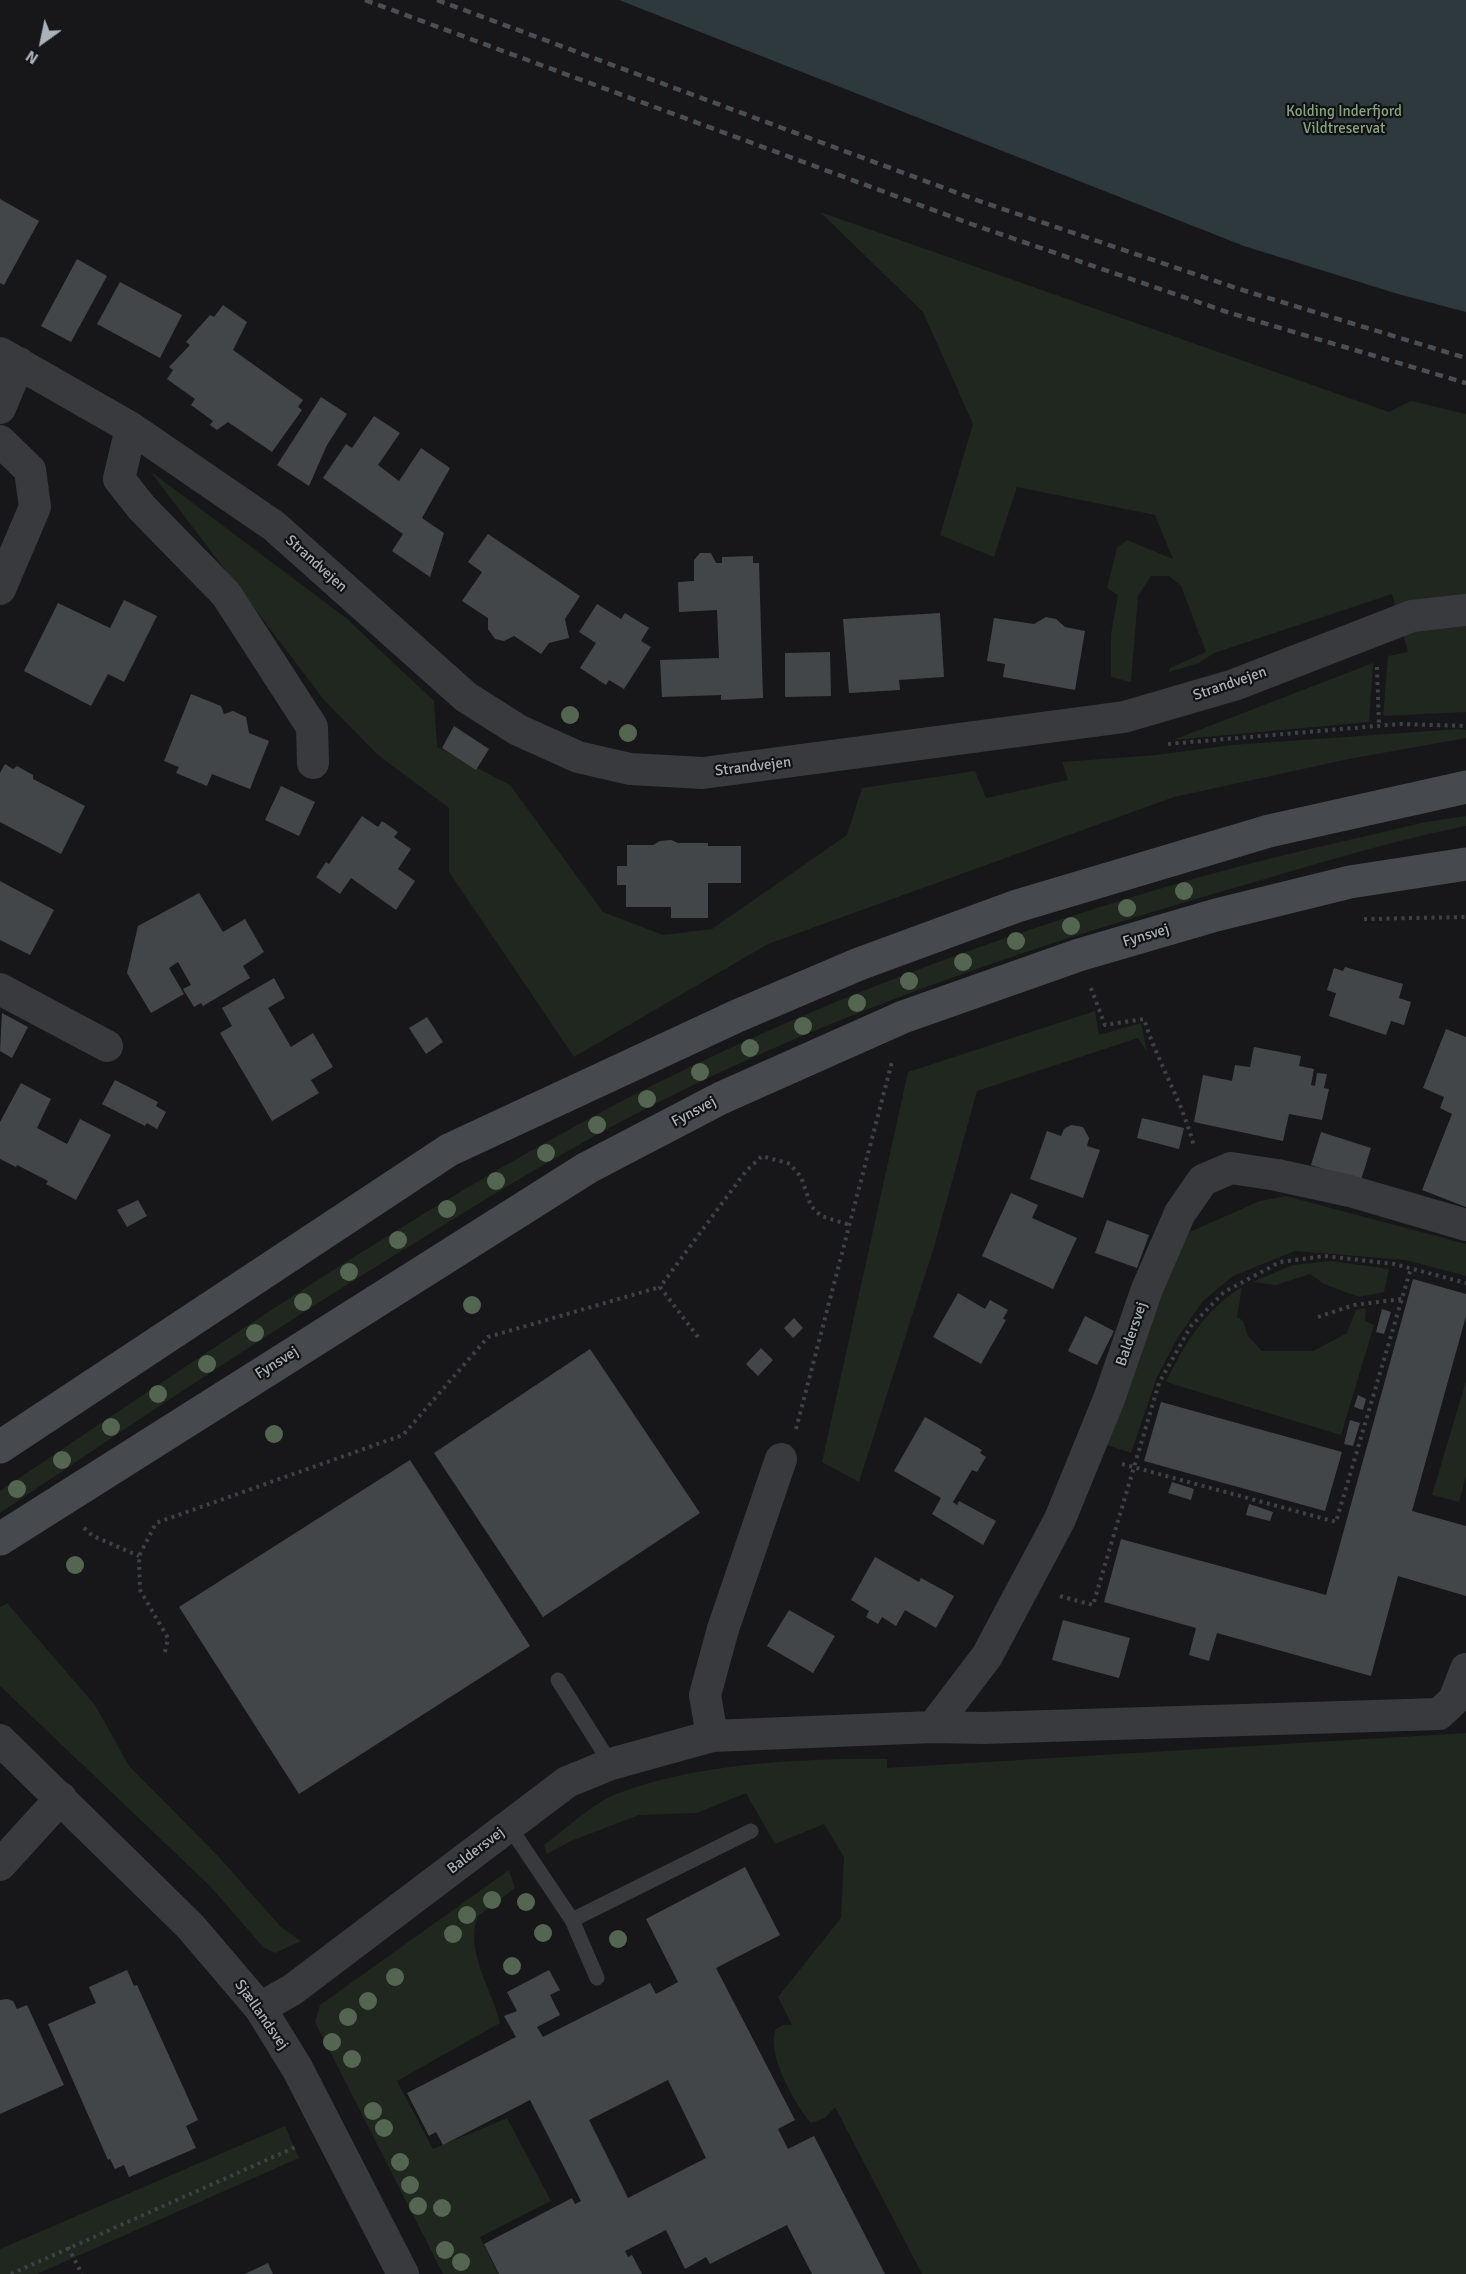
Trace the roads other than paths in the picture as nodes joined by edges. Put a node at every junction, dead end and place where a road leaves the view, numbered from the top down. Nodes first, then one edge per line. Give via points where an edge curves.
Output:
1 (9, 358) edge
2 (0, 408) edge
3 (131, 428) junction
4 (0, 441) edge
5 (0, 589) edge
6 (1466, 610) edge
7 (313, 763) dead end
8 (1466, 787) edge
9 (1466, 864) edge
10 (0, 989) edge
11 (107, 1047) dead end
12 (1466, 1225) edge
13 (0, 1447) edge
14 (781, 1459) road end
15 (0, 1539) edge
16 (1466, 1669) edge
17 (558, 1680) dead end
18 (933, 1727) junction
19 (712, 1736) junction
20 (0, 1740) edge
21 (611, 1764) junction
22 (61, 1798) junction
23 (510, 1826) junction
24 (751, 1831) dead end
25 (0, 1864) edge
26 (572, 1920) junction
27 (597, 1978) dead end
28 (260, 2008) junction
29 (403, 2274) edge

1 - 2 street
1 - 3 street, Strandvejen
3 - 6 street, Strandvejen via 274,526 466,697 518,730 578,757 630,769 703,773 1124,717 1234,684 1412,616
3 - 7 street via 119,479 226,594 312,727
4 - 5 street via 30,470 35,507
8 - 13 main road via 1269,831 1017,906 859,964 736,1016 449,1150
9 - 15 main road, Fynsvej via 1350,882 1216,915 1079,956 903,1017 721,1098 587,1168
10 - 11 street
12 - 18 street, Baldersvej via 1350,1191 1277,1175 1231,1168 1203,1180 1180,1213 1147,1289 1060,1519 987,1656
14 - 19 street via 723,1629 705,1695
16 - 18 street, Baldersvej via 1454,1700 1439,1714
17 - 21 lane
18 - 19 street, Baldersvej
19 - 21 street, Baldersvej
20 - 22 street, Sjællandsvej
21 - 23 street, Baldersvej via 567,1782
22 - 25 street
22 - 28 street, Sjællandsvej via 190,1926
23 - 26 lane
23 - 28 street, Baldersvej via 292,1990
24 - 26 lane
26 - 27 lane
28 - 29 street, Sjællandsvej via 297,2068

